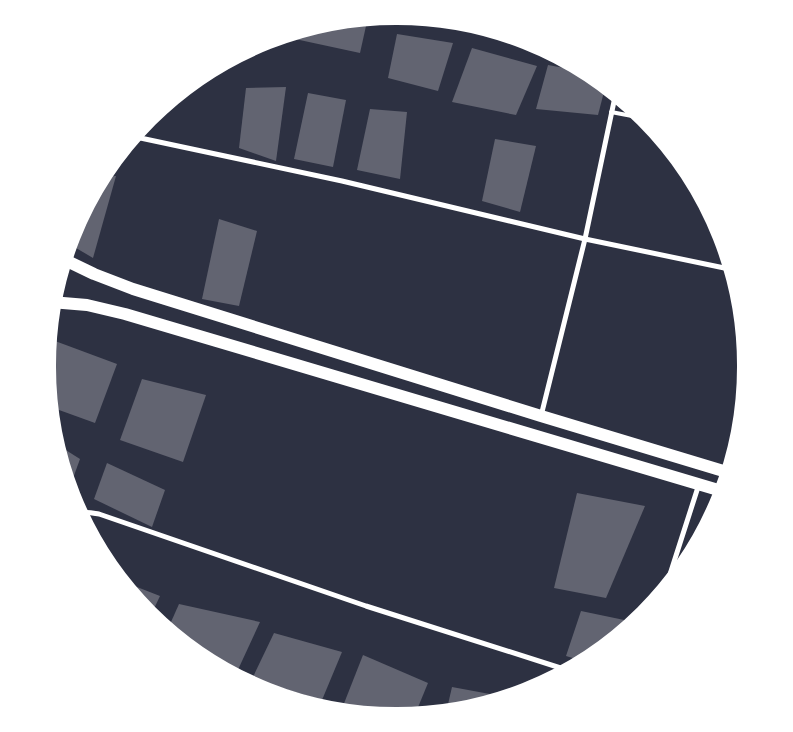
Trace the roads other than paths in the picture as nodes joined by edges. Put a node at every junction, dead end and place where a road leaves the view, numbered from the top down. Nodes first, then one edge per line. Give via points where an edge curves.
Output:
1 (614, 100) edge
2 (612, 112) junction
3 (631, 116) edge
4 (140, 138) edge
5 (585, 238) junction
6 (69, 262) edge
7 (725, 268) edge
8 (59, 303) edge
9 (541, 416) junction
10 (723, 471) edge
11 (699, 484) junction
12 (717, 489) edge
13 (85, 512) edge
14 (670, 573) edge
15 (560, 668) edge

1 - 2 street
2 - 3 lane
2 - 5 street
4 - 5 street via 342,180
5 - 7 street
5 - 9 street
6 - 9 main road via 133,289
8 - 11 main road via 125,314
9 - 10 main road
11 - 12 main road
11 - 14 street
13 - 15 street

